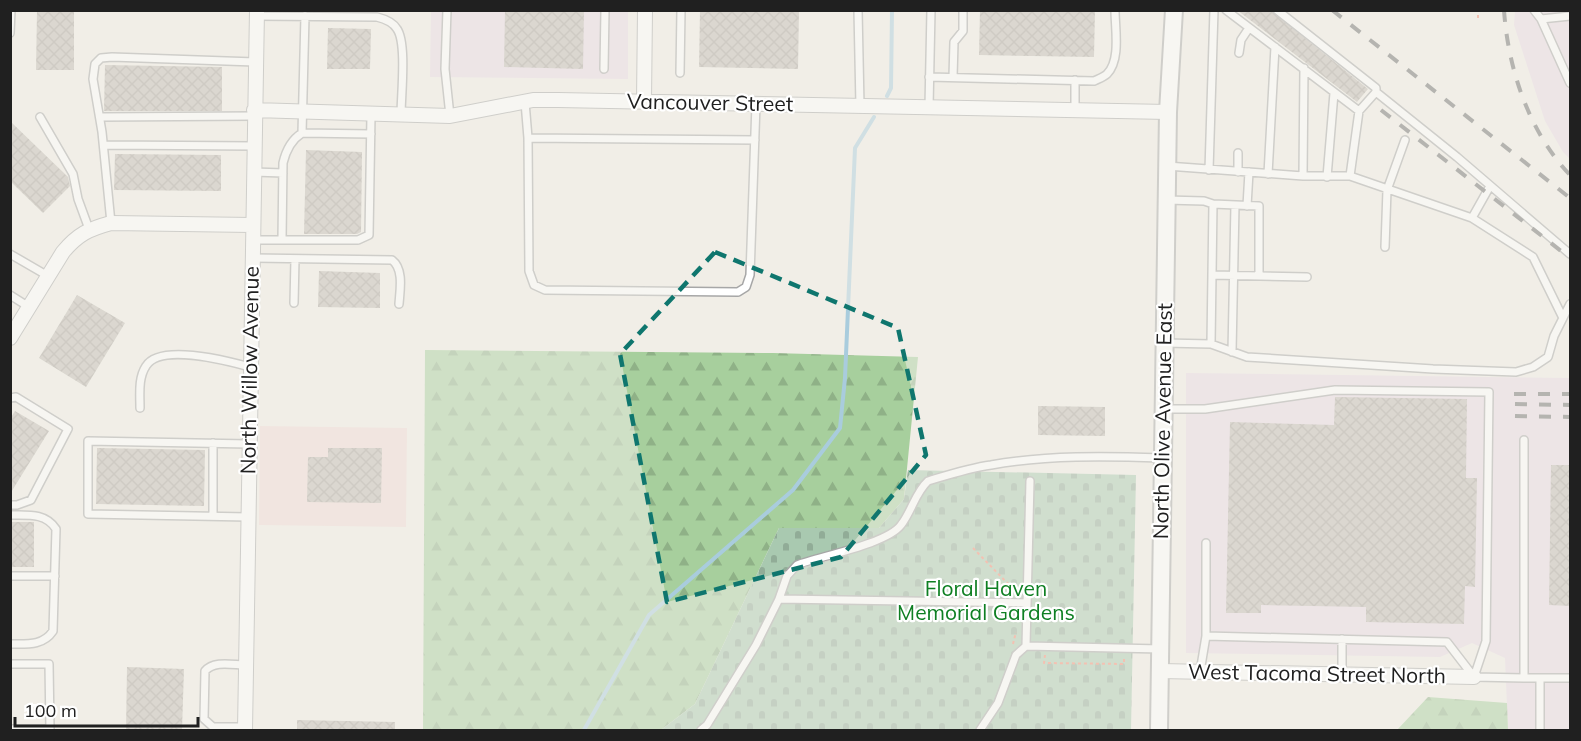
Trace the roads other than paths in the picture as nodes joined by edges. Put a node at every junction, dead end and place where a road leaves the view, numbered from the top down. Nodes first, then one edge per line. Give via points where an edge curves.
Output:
1 (11, 10) edge
2 (447, 10) edge
3 (605, 10) edge
4 (645, 10) edge
5 (681, 10) edge
6 (858, 10) edge
7 (931, 10) edge
8 (963, 10) edge
9 (1115, 10) edge
10 (1163, 10) edge
11 (1174, 10) edge
12 (1214, 10) edge
13 (1226, 10) edge
14 (1277, 10) edge
15 (1534, 10) edge
16 (256, 13) edge
17 (305, 16) junction
18 (1570, 16) edge
19 (1541, 19) junction
20 (1249, 28) junction
21 (10, 33) edge
22 (1275, 47) junction
23 (1239, 53) dead end
24 (255, 62) junction
25 (1304, 68) junction
26 (604, 69) dead end
27 (680, 74) dead end
28 (929, 77) junction
29 (953, 77) junction
30 (1075, 80) junction
31 (1570, 82) edge
32 (1376, 92) junction
33 (1334, 93) junction
34 (644, 101) junction
35 (525, 102) junction
36 (756, 104) junction
37 (860, 106) junction
38 (928, 107) junction
39 (1075, 110) junction
40 (1359, 111) junction
41 (302, 112) junction
42 (1168, 112) junction
43 (254, 113) junction
44 (371, 115) junction
45 (401, 116) junction
46 (450, 116) junction
47 (40, 117) dead end
48 (100, 117) junction
49 (302, 133) junction
50 (371, 134) junction
51 (528, 138) junction
52 (755, 140) junction
53 (1405, 140) dead end
54 (104, 145) junction
55 (254, 146) junction
56 (1238, 153) dead end
57 (1167, 166) junction
58 (1209, 170) junction
59 (253, 172) junction
60 (1238, 172) junction
61 (1249, 172) junction
62 (283, 173) junction
63 (1268, 174) junction
64 (1303, 177) junction
65 (1327, 177) junction
66 (1350, 177) junction
67 (1490, 186) junction
68 (1387, 190) junction
69 (1167, 200) junction
70 (1213, 204) junction
71 (1235, 205) junction
72 (1247, 206) junction
73 (1472, 218) junction
74 (111, 223) junction
75 (89, 229) junction
76 (252, 232) junction
77 (282, 239) junction
78 (1385, 247) dead end
79 (10, 254) edge
80 (1570, 254) edge
81 (252, 258) junction
82 (295, 259) junction
83 (1212, 274) junction
84 (1233, 275) junction
85 (48, 276) junction
86 (1259, 276) junction
87 (1307, 277) dead end
88 (10, 295) edge
89 (294, 303) dead end
90 (399, 304) dead end
91 (1570, 304) edge
92 (29, 307) junction
93 (1563, 318) junction
94 (10, 338) edge
95 (1164, 343) junction
96 (1211, 344) junction
97 (1232, 352) junction
98 (250, 367) junction
99 (10, 399) edge
100 (140, 408) dead end
101 (1163, 409) junction
102 (1524, 440) dead end
103 (213, 443) junction
104 (249, 444) junction
105 (1162, 458) junction
106 (1030, 481) dead end
107 (10, 505) edge
108 (10, 515) edge
109 (213, 516) junction
110 (248, 517) junction
111 (1206, 543) dead end
112 (10, 576) edge
113 (55, 576) junction
114 (779, 599) junction
115 (1027, 603) junction
116 (1206, 636) junction
117 (1342, 639) junction
118 (10, 644) edge
119 (1026, 646) junction
120 (1161, 650) junction
121 (10, 664) edge
122 (246, 665) junction
123 (1160, 671) junction
124 (1200, 672) junction
125 (1342, 675) junction
126 (1474, 677) junction
127 (1524, 678) junction
128 (1540, 678) junction
129 (1570, 678) edge
130 (10, 729) edge
131 (245, 729) edge
132 (701, 730) edge
133 (980, 730) edge
134 (1159, 730) edge
135 (1540, 730) edge

1 - 21 lane
2 - 46 lane via 445,69
3 - 26 lane
4 - 34 street
5 - 27 lane
6 - 37 lane
7 - 28 lane
8 - 29 lane via 963,31 954,42
9 - 30 lane via 1112,66 1106,75 1094,81
10 - 42 street, North Olive Avenue East
11 - 42 street, North Olive Avenue East
12 - 58 lane
13 - 20 lane
14 - 32 lane via 1376,88
15 - 19 lane
16 - 17 lane
16 - 24 street, North Willow Avenue
17 - 41 lane
17 - 45 lane via 377,17 399,30 403,53
18 - 19 lane
19 - 31 lane
20 - 22 lane
20 - 23 lane
22 - 25 lane
22 - 63 lane
24 - 43 street, North Willow Avenue
24 - 48 lane via 101,58 93,80
25 - 33 lane
25 - 64 lane
28 - 29 lane
28 - 38 lane
29 - 30 lane
30 - 39 lane
32 - 40 lane
32 - 67 lane
33 - 40 lane
33 - 65 lane
34 - 35 street, Vancouver Street
34 - 36 street, Vancouver Street
35 - 46 street, Vancouver Street
35 - 51 lane
36 - 37 street, Vancouver Street
36 - 52 lane
37 - 38 street, Vancouver Street
38 - 39 street, Vancouver Street
39 - 42 street, Vancouver Street
40 - 66 lane
41 - 43 street, Vancouver Street
41 - 44 street, Vancouver Street
41 - 49 lane
42 - 57 street, North Olive Avenue East
43 - 48 lane
43 - 55 street, North Willow Avenue
44 - 45 street, Vancouver Street
44 - 50 lane
45 - 46 street, Vancouver Street
47 - 75 lane via 72,174
48 - 54 lane
49 - 50 lane
49 - 62 lane via 288,147
50 - 77 lane via 369,235 358,240
51 - 52 lane
51 - 52 lane via 529,271 534,285 545,290 704,292 738,292 746,287 750,275
53 - 68 lane
54 - 55 lane
54 - 74 lane
55 - 59 street, North Willow Avenue
56 - 60 lane
57 - 58 lane
57 - 69 street, North Olive Avenue East
58 - 60 lane
59 - 62 lane
59 - 76 street, North Willow Avenue
60 - 61 lane
61 - 63 lane
61 - 72 lane
62 - 77 lane
63 - 64 lane
64 - 65 lane
65 - 66 lane
66 - 68 lane
67 - 73 lane
67 - 80 lane
68 - 73 lane
68 - 78 lane
69 - 70 lane
69 - 95 street, North Olive Avenue East
70 - 71 lane
70 - 83 lane
71 - 72 lane
71 - 84 lane
72 - 86 lane via 1259,206
73 - 93 lane via 1533,257
74 - 75 street
74 - 76 street
75 - 85 street via 73,240
76 - 77 lane
76 - 81 street, North Willow Avenue
79 - 85 lane
81 - 82 lane
81 - 98 street, North Willow Avenue
82 - 89 lane
82 - 90 lane via 392,260 400,272
83 - 84 lane
83 - 96 lane
84 - 86 lane
84 - 97 lane
85 - 92 street
86 - 87 lane
88 - 92 lane
91 - 93 lane
92 - 94 street
93 - 97 lane via 1548,357 1516,372 1247,357
95 - 96 lane
95 - 101 street, North Olive Avenue East
96 - 97 lane
98 - 100 lane via 208,357 159,356 147,363 144,370
98 - 104 street, North Willow Avenue
99 - 107 lane via 16,397 68,429 31,500
101 - 105 street, North Olive Avenue East
101 - 126 lane via 1205,409 1335,390 1489,392 1486,641
102 - 127 lane
103 - 104 lane
103 - 109 lane
103 - 109 lane via 88,441 88,514
104 - 110 street, North Willow Avenue
105 - 114 lane via 1035,460 990,465 928,481 920,488 900,527 884,538 797,565 787,576
105 - 120 street, North Olive Avenue East
106 - 115 lane
108 - 113 lane via 40,516 53,524
109 - 110 lane
110 - 122 street, North Willow Avenue
111 - 116 lane
112 - 113 lane
113 - 118 lane via 53,631 48,638 33,644
114 - 115 lane
114 - 132 lane via 756,645
115 - 119 lane
116 - 117 lane
116 - 124 lane
117 - 125 lane
117 - 126 lane via 1447,642
119 - 120 lane
119 - 133 lane via 1016,655 998,703
120 - 123 street, North Olive Avenue East
121 - 130 lane via 49,664 50,729
122 - 131 street, North Willow Avenue
122 - 131 lane via 216,664 207,668 204,719 210,726
123 - 124 street, West Tacoma Street North
123 - 134 street, North Olive Avenue East
124 - 125 street, West Tacoma Street North
125 - 126 street, West Tacoma Street North
126 - 127 lane
127 - 128 lane
128 - 129 lane
128 - 135 lane

